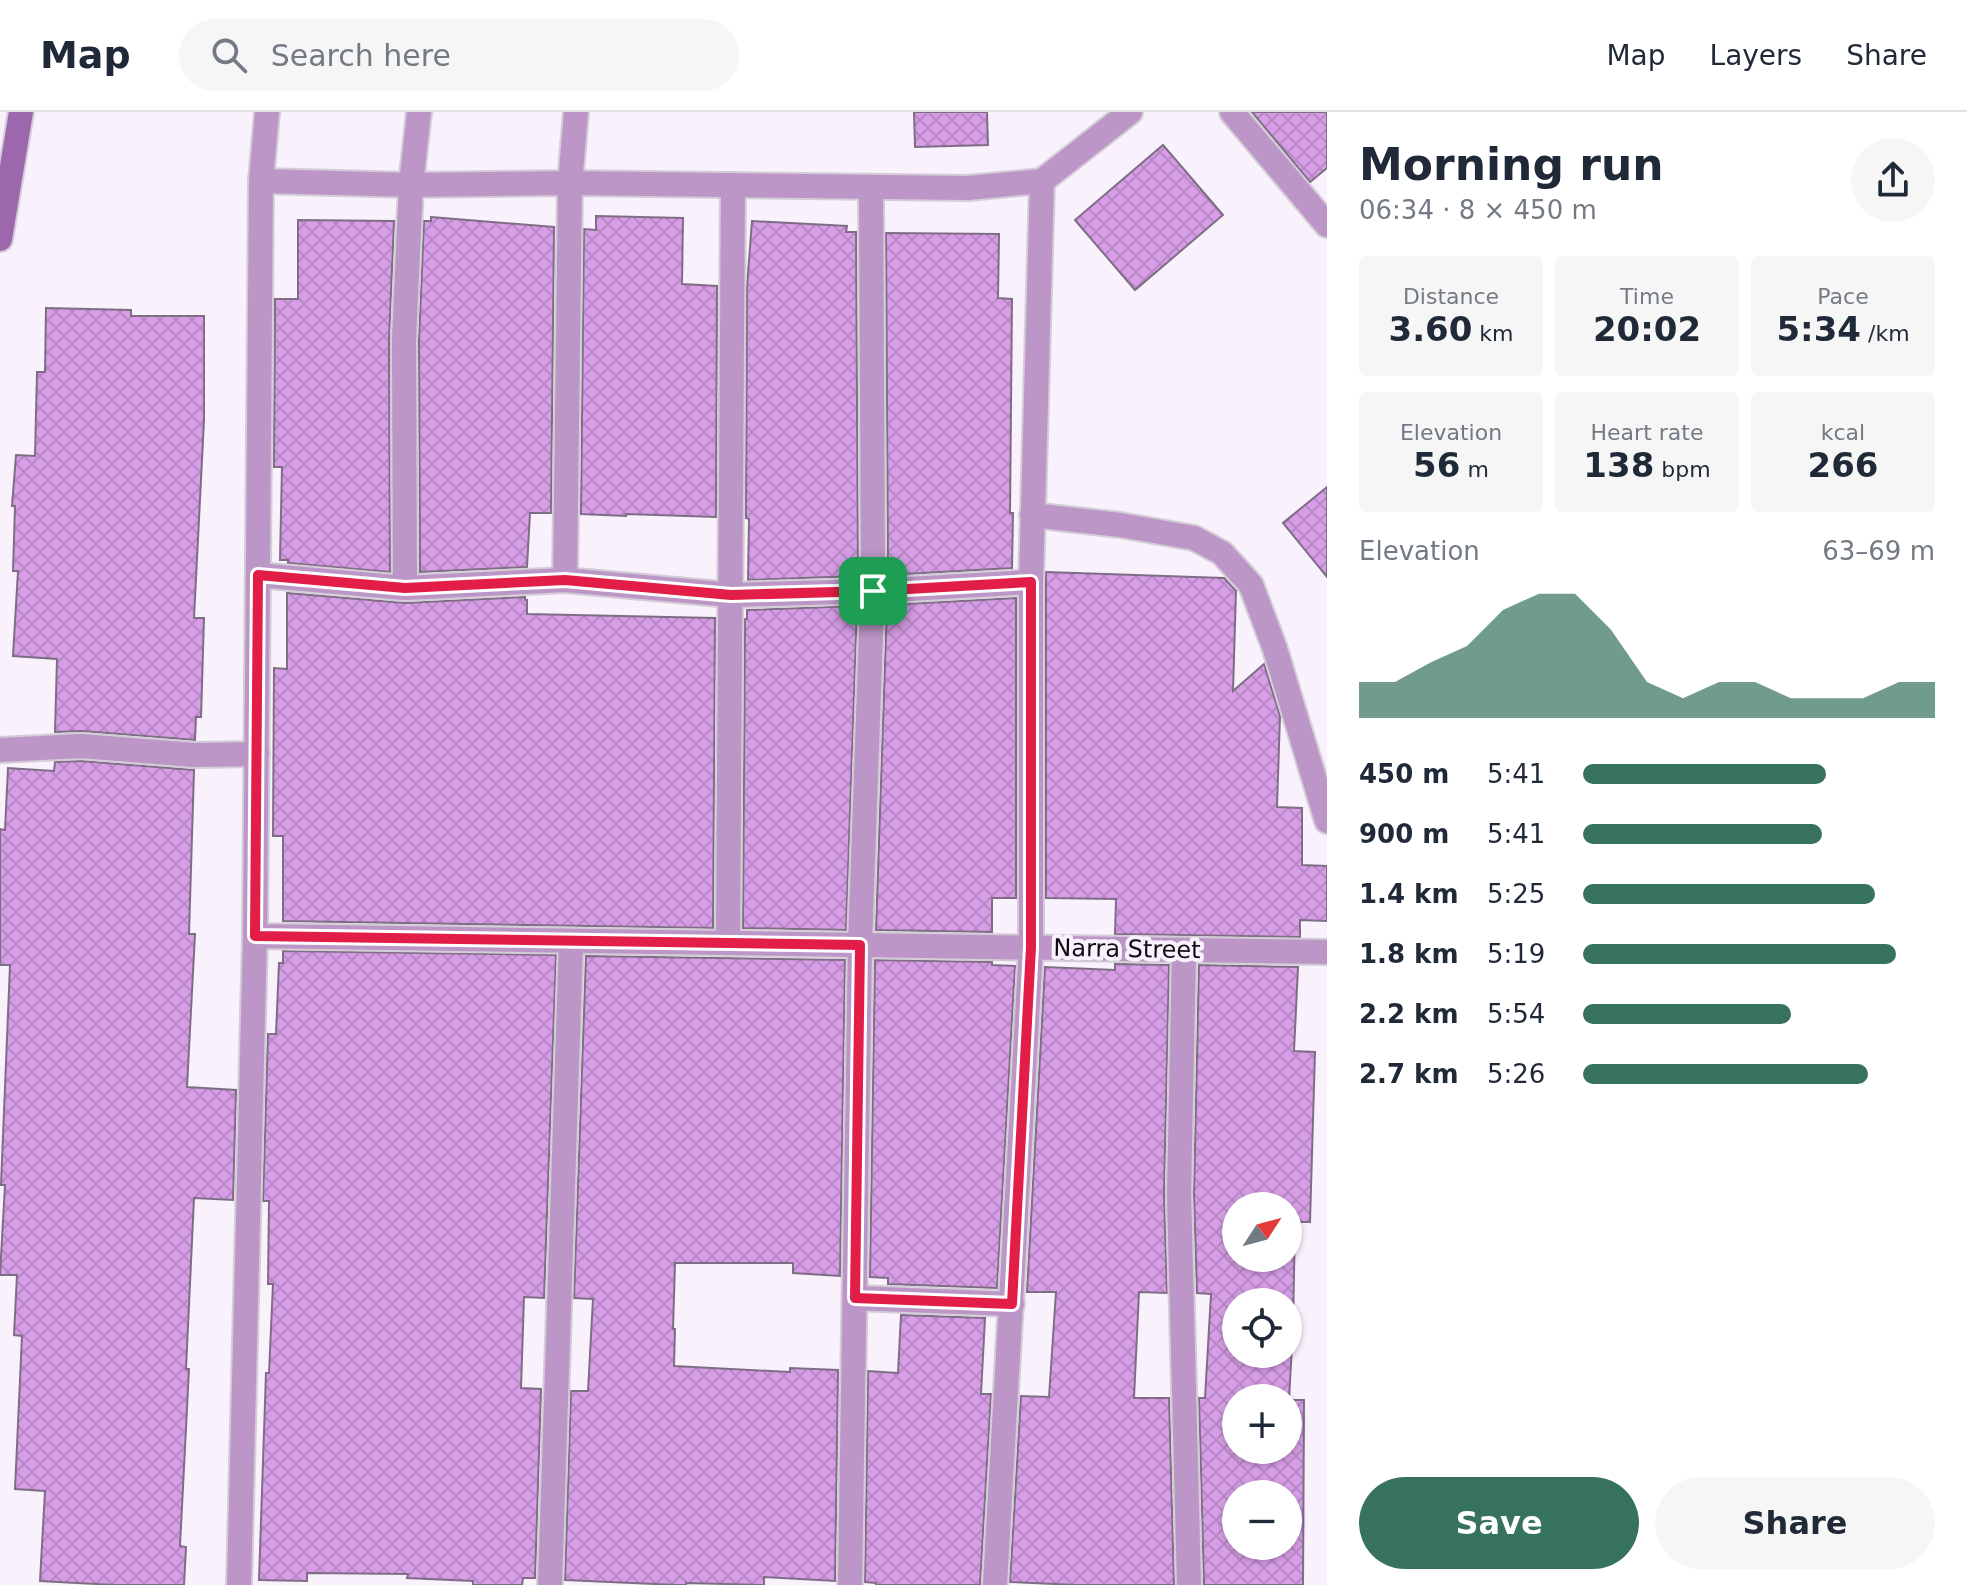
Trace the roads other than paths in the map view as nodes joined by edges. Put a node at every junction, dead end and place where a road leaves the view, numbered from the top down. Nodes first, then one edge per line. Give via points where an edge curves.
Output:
1 (21, 112) edge
2 (267, 112) edge
3 (419, 112) edge
4 (576, 112) edge
5 (1130, 112) edge
6 (1232, 112) edge
7 (261, 181) junction
8 (1042, 181) junction
9 (570, 183) junction
10 (411, 185) junction
11 (733, 185) junction
12 (871, 187) junction
13 (1327, 225) edge
14 (0, 239) edge
15 (1032, 515) junction
16 (258, 575) junction
17 (565, 580) junction
18 (1031, 582) junction
19 (405, 588) junction
20 (873, 591) junction
21 (731, 595) junction
22 (0, 750) edge
23 (257, 754) junction
24 (1322, 783) edge
25 (1327, 821) edge
26 (255, 936) junction
27 (571, 941) junction
28 (728, 943) junction
29 (860, 945) junction
30 (1031, 947) junction
31 (1184, 950) junction
32 (1327, 952) edge
33 (855, 1298) junction
34 (1012, 1304) junction
35 (239, 1585) edge
36 (550, 1585) edge
37 (850, 1585) edge
38 (995, 1585) edge
39 (1189, 1585) edge

1 - 14 street
2 - 7 street
3 - 10 street
4 - 9 street
5 - 8 street
6 - 13 street
7 - 10 street
7 - 16 street
8 - 12 street via 968,188
8 - 15 street
9 - 10 street
9 - 11 street
9 - 17 street
10 - 19 street via 404,340
11 - 12 street
11 - 21 street
12 - 20 street
15 - 18 street
15 - 24 street via 1194,538 1222,553 1251,585
16 - 19 street
16 - 23 street
17 - 19 street
17 - 21 street
18 - 20 street
18 - 30 street
20 - 21 street
20 - 29 street
21 - 28 street
22 - 23 street via 81,746
23 - 26 street
24 - 25 street
26 - 27 street, Narra Street
26 - 35 street
27 - 28 street, Narra Street
27 - 36 street
28 - 29 street, Narra Street
29 - 30 street, Narra Street
29 - 33 street
30 - 31 street, Narra Street
30 - 34 street
31 - 32 street, Narra Street
31 - 39 street via 1179,1194
33 - 34 street
33 - 37 street
34 - 38 street

